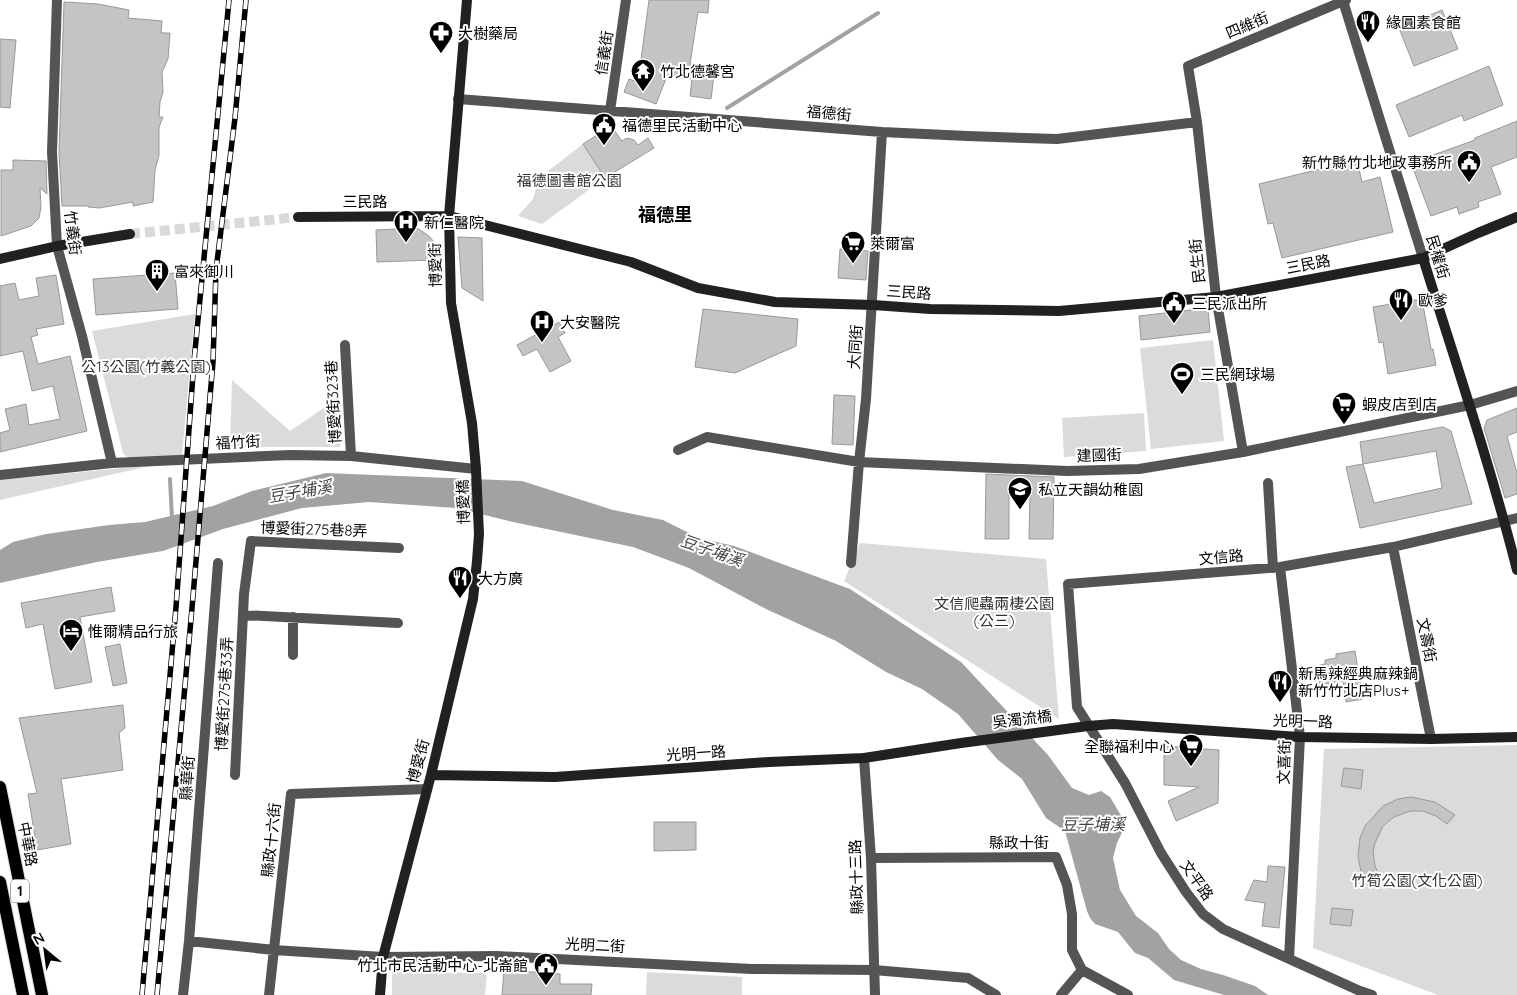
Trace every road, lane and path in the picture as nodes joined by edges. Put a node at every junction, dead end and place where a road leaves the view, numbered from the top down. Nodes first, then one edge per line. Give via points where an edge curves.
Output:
1 (57, 0) edge
2 (467, 0) edge
3 (626, 0) edge
4 (1345, 0) edge
5 (1188, 66) joint
6 (458, 99) junction
7 (610, 111) junction
8 (1197, 122) junction
9 (882, 132) junction
10 (449, 216) junction
11 (298, 217) tunnel mouth
12 (1517, 217) edge
13 (130, 234) tunnel mouth
14 (57, 246) junction
15 (1423, 258) junction
16 (0, 260) edge
17 (1216, 297) junction
18 (873, 305) junction
19 (345, 345) dead end
20 (1517, 391) edge
21 (1470, 405) junction
22 (678, 450) dead end
23 (1244, 452) junction
24 (351, 456) junction
25 (859, 462) junction
26 (112, 463) junction
27 (476, 469) junction
28 (0, 475) edge
29 (1268, 483) dead end
30 (1517, 518) edge
31 (1505, 521) junction
32 (479, 534) joint
33 (1393, 547) junction
34 (399, 548) dead end
35 (218, 563) dead end
36 (851, 563) dead end
37 (1276, 567) junction
38 (1517, 570) edge
39 (244, 594) joint
40 (243, 615) junction
41 (293, 617) junction
42 (398, 623) dead end
43 (293, 655) dead end
44 (1088, 726) junction
45 (1300, 736) junction
46 (1517, 737) edge
47 (1431, 739) junction
48 (961, 742) joint
49 (864, 758) junction
50 (235, 774) dead end
51 (431, 775) junction
52 (0, 788) edge
53 (427, 789) junction
54 (871, 858) junction
55 (0, 882) edge
56 (189, 941) junction
57 (274, 950) junction
58 (383, 957) junction
59 (1289, 959) junction
60 (874, 970) junction
61 (1082, 970) junction
62 (23, 995) edge
63 (42, 995) edge
64 (184, 995) edge
65 (269, 995) edge
66 (380, 995) edge
67 (875, 995) edge
68 (996, 995) edge
69 (1061, 995) edge
70 (1128, 995) edge
71 (1372, 995) edge

1 - 14 street, 竹義街 via 52,152
2 - 6 street, 博愛街
3 - 7 street, 信義街
4 - 5 street, 四維街
4 - 15 street, 民權街
5 - 8 street, 民生街
6 - 7 street, 福德街
6 - 10 street, 博愛街
7 - 9 street, 福德街
8 - 9 street, 福德街 via 1057,139
8 - 17 street, 民生街
9 - 18 street, 大同街
10 - 11 street, 三民路
10 - 18 street, 三民路 via 631,262 698,288 775,302
10 - 27 street, 博愛街 via 451,303 472,423
12 - 15 street, 三民路
13 - 14 street
14 - 16 street
14 - 26 street, 竹義街
15 - 17 street, 三民路
15 - 21 street, 民權街
17 - 18 street, 三民路 via 1059,310
17 - 23 street, 民生街
18 - 25 street, 大同街
19 - 24 street, 博愛街323巷
20 - 21 street, 建國街
21 - 23 street, 建國街
21 - 31 street, 民權街
22 - 25 street, 建國街 via 707,437
23 - 25 street, 建國街 via 1139,469 1067,471
24 - 26 street, 福竹街 via 290,455
24 - 27 street, 福竹街
25 - 36 street, 大同街
26 - 28 street, 福竹街
27 - 32 street, 博愛橋
29 - 37 street, 文喜街
30 - 31 street, 文信路
31 - 33 street, 文信路
31 - 38 street, 民權街
32 - 51 street, 博愛街 via 473,599
33 - 37 street, 文信路
33 - 47 street, 文壽街
34 - 39 street, 博愛街275巷8弄 via 251,541
35 - 56 street, 縣華街
37 - 44 street, 文信路 via 1068,584 1077,707
37 - 45 street, 文喜街
39 - 40 street, 博愛街275巷33弄
40 - 41 street
40 - 50 street, 博愛街275巷33弄
41 - 42 street
41 - 43 street
44 - 45 street, 光明一路 via 1112,724
44 - 48 street, 吳濁流橋
44 - 59 street, 文平路 via 1124,783 1161,853 1203,914 1223,929
45 - 47 street, 光明一路
45 - 59 street, 文喜街
46 - 47 street, 光明一路
48 - 49 street, 光明一路
49 - 51 street, 光明一路 via 555,777
49 - 54 street, 縣政十三路
51 - 53 street, 博愛街
52 - 63 main road, 中華路 / 1
53 - 57 street, 縣政十六街 via 291,794
53 - 58 street, 博愛街
54 - 60 street, 縣政十三路
54 - 61 street, 縣政十街 via 1056,857 1069,895 1072,950
55 - 62 main road, 1
56 - 57 street, 光明二街
56 - 64 street, 縣華街
57 - 58 street, 光明二街
57 - 65 street, 縣政十六街
58 - 60 street, 光明二街 via 497,956 752,969
58 - 66 street, 博愛街
59 - 71 street, 文平路
60 - 67 street, 縣政十三路
60 - 68 street, 光明二街 via 968,978
61 - 69 street
61 - 70 street

